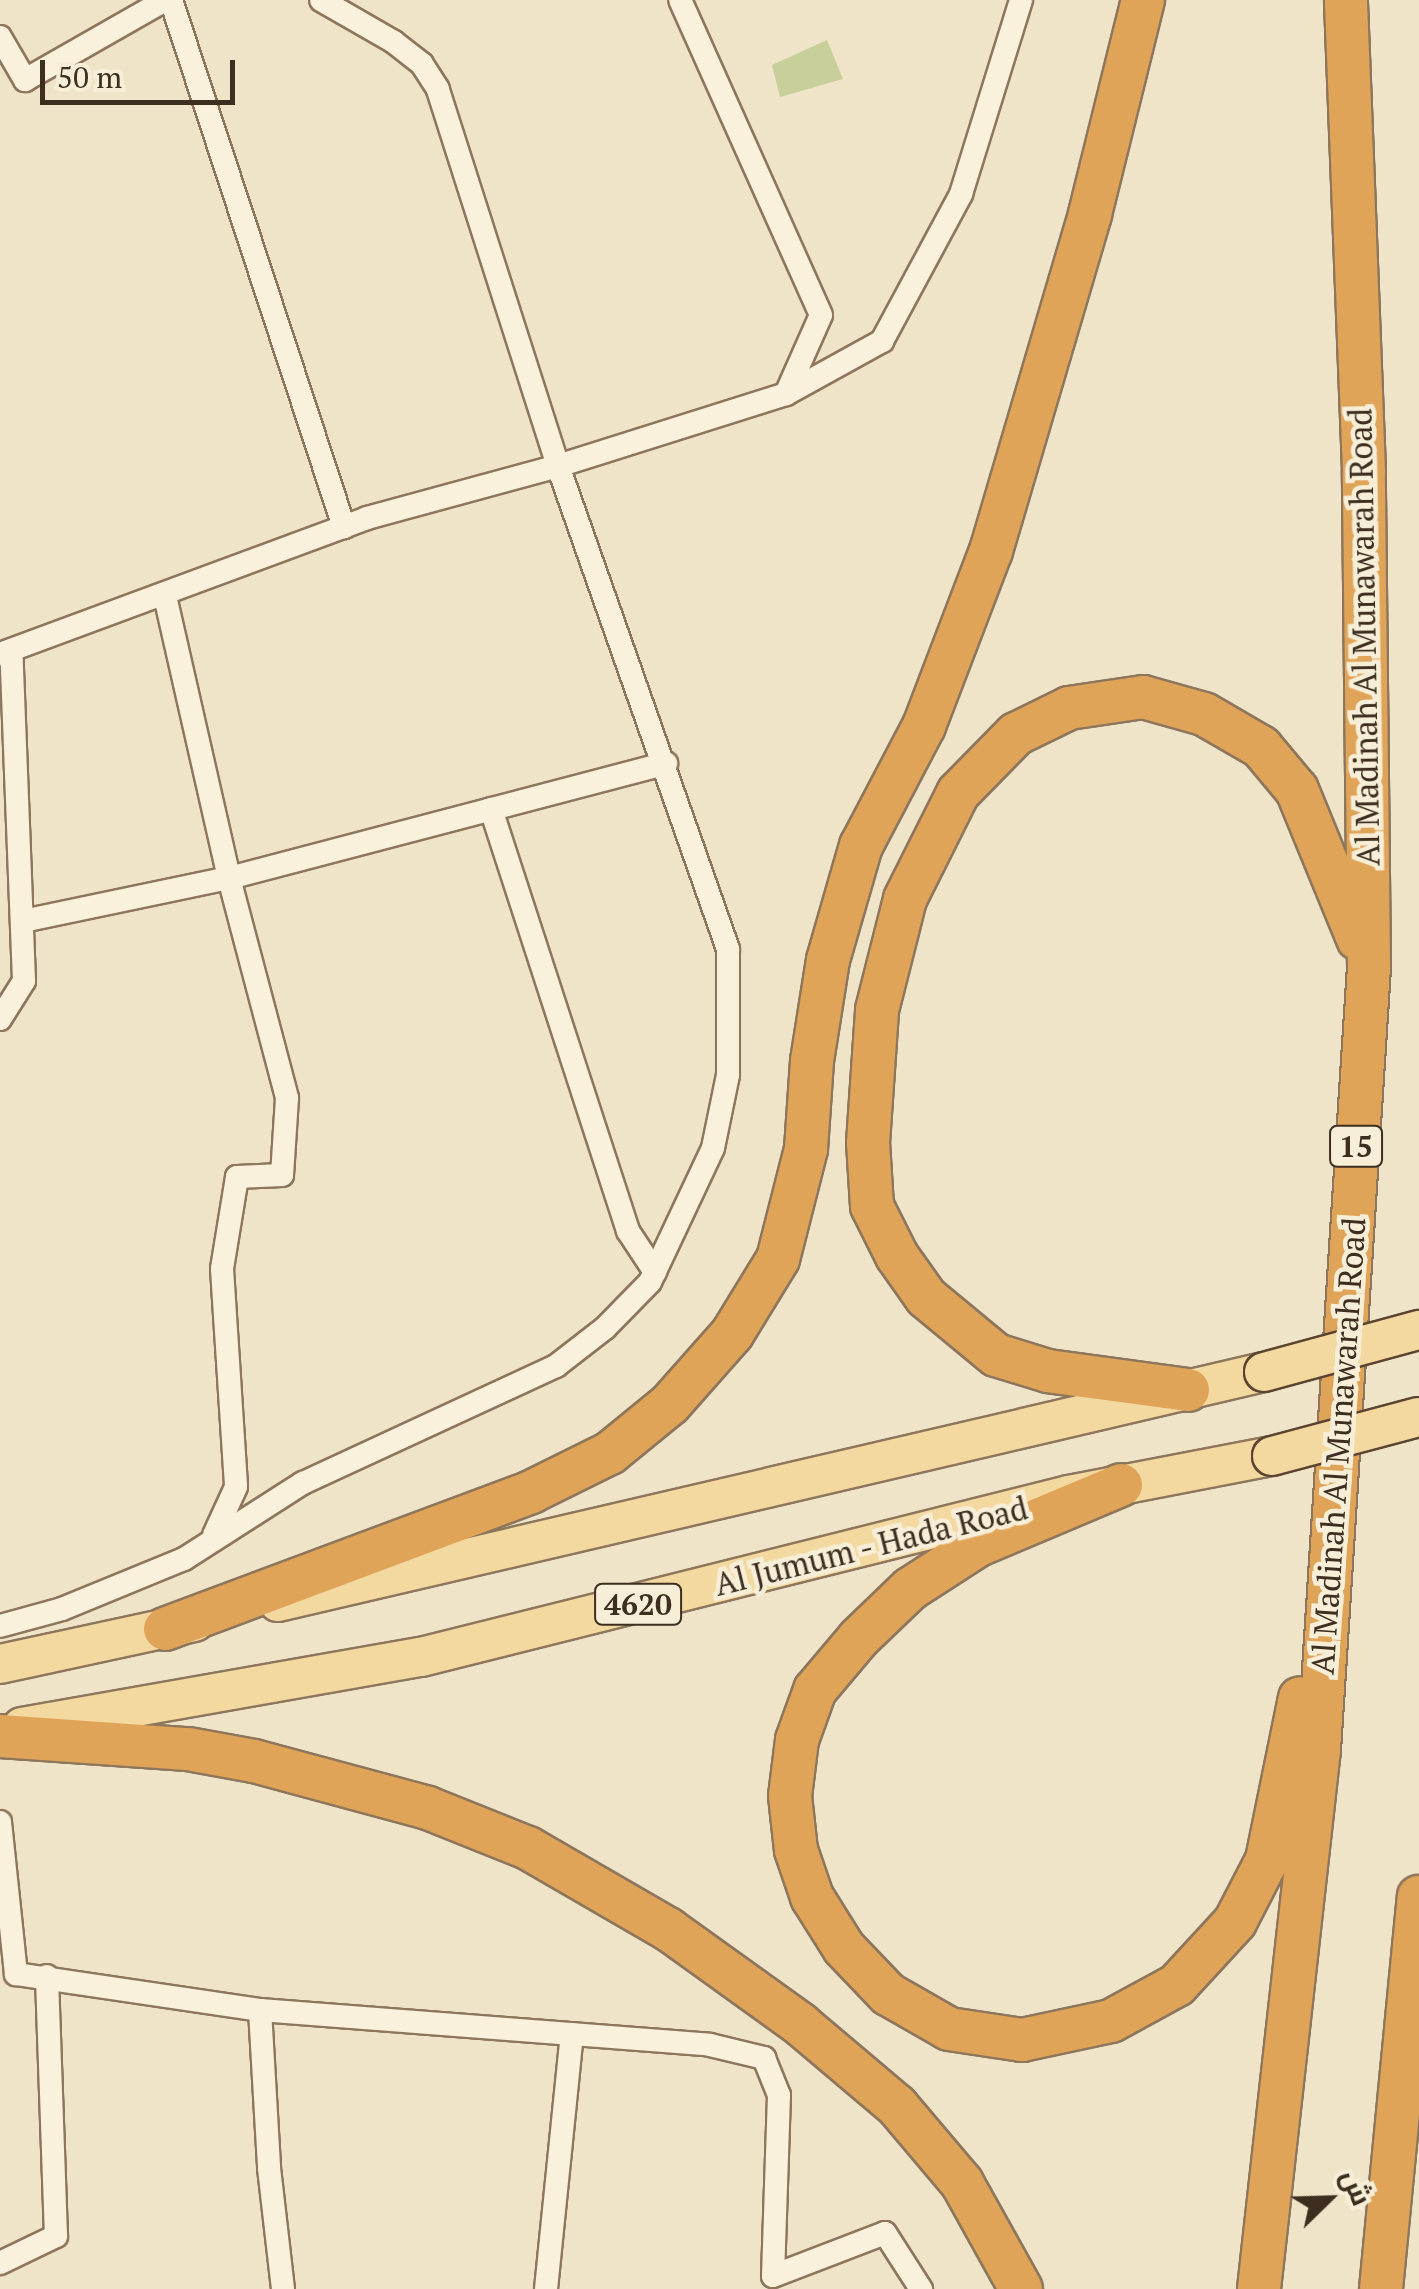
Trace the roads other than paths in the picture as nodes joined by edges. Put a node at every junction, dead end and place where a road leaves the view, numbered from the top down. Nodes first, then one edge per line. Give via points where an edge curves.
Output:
1 (168, 0) edge
2 (321, 0) edge
3 (680, 0) edge
4 (1021, 0) edge
5 (1144, 0) edge
6 (1346, 0) edge
7 (0, 37) edge
8 (786, 394) junction
9 (558, 466) junction
10 (344, 528) junction
11 (165, 596) junction
12 (6, 652) edge
13 (666, 763) junction
14 (491, 809) junction
15 (229, 878) junction
16 (22, 921) junction
17 (1369, 968) junction
18 (0, 1019) edge
19 (655, 1272) junction
20 (1419, 1330) edge
21 (1188, 1390) junction
22 (1419, 1417) edge
23 (1121, 1485) junction
24 (214, 1535) junction
25 (1332, 1541) junction
26 (0, 1626) edge
27 (165, 1629) junction
28 (1, 1664) edge
29 (0, 1733) edge
30 (0, 1822) edge
31 (1419, 1897) edge
32 (8, 1974) edge
33 (47, 1976) junction
34 (260, 2010) junction
35 (572, 2034) junction
36 (0, 2263) edge
37 (770, 2283) edge
38 (283, 2289) edge
39 (546, 2289) edge
40 (921, 2289) edge
41 (1021, 2289) edge
42 (1259, 2289) edge
43 (1382, 2289) edge

1 - 7 street via 25,80
1 - 10 street
2 - 9 street via 394,42 422,64 438,89
3 - 8 street via 821,315
4 - 8 street via 961,194 882,340
5 - 27 highway via 1090,214 990,551 924,726 861,846 828,960 806,1149 778,1259 742,1320 670,1404 610,1453 531,1492
6 - 17 highway, Al Madinah Al Munawarah Road / 15 via 1364,471
8 - 9 street
9 - 10 street
9 - 13 street
10 - 11 street
11 - 12 street
11 - 15 street
12 - 16 street
13 - 14 street
13 - 19 street via 728,948 731,1006 728,1075 712,1148
14 - 15 street
14 - 19 street via 628,1231
15 - 16 street
15 - 24 street via 287,1098 282,1175 237,1177 222,1269 236,1487
16 - 18 street via 24,981
17 - 21 highway via 1296,790 1261,747 1204,714 1142,697 1069,708 1016,734 958,793 905,899 876,1010 868,1143 872,1206 898,1256 926,1297 996,1355 1048,1370
17 - 25 highway, Al Madinah Al Munawarah Road / 15
19 - 24 street via 605,1328 556,1366 303,1483
20 - 21 main road, bridge
21 - 27 main road
22 - 23 main road, Al Jumum - Hada Road / 4620, bridge via 1272,1456
23 - 25 highway via 978,1545 910,1589 815,1690 797,1740 790,1796 796,1850 812,1896 844,1948 888,1994 950,2028 1022,2040 1110,2021 1177,1985 1235,1922 1267,1860
23 - 29 main road, Al Jumum - Hada Road / 4620 via 421,1657
24 - 26 street via 184,1558 62,1609
25 - 42 highway, Al Madinah Al Munawarah Road / 15 via 1318,1749
27 - 28 main road
29 - 41 highway via 254,1761 428,1808 528,1848 668,1929 800,2024 898,2106 962,2183
30 - 32 street
31 - 43 highway
32 - 33 street
33 - 34 street
33 - 36 street via 56,2236
34 - 35 street
34 - 38 street
35 - 37 street via 710,2044 764,2058 779,2095
35 - 39 street
37 - 40 street via 885,2233

